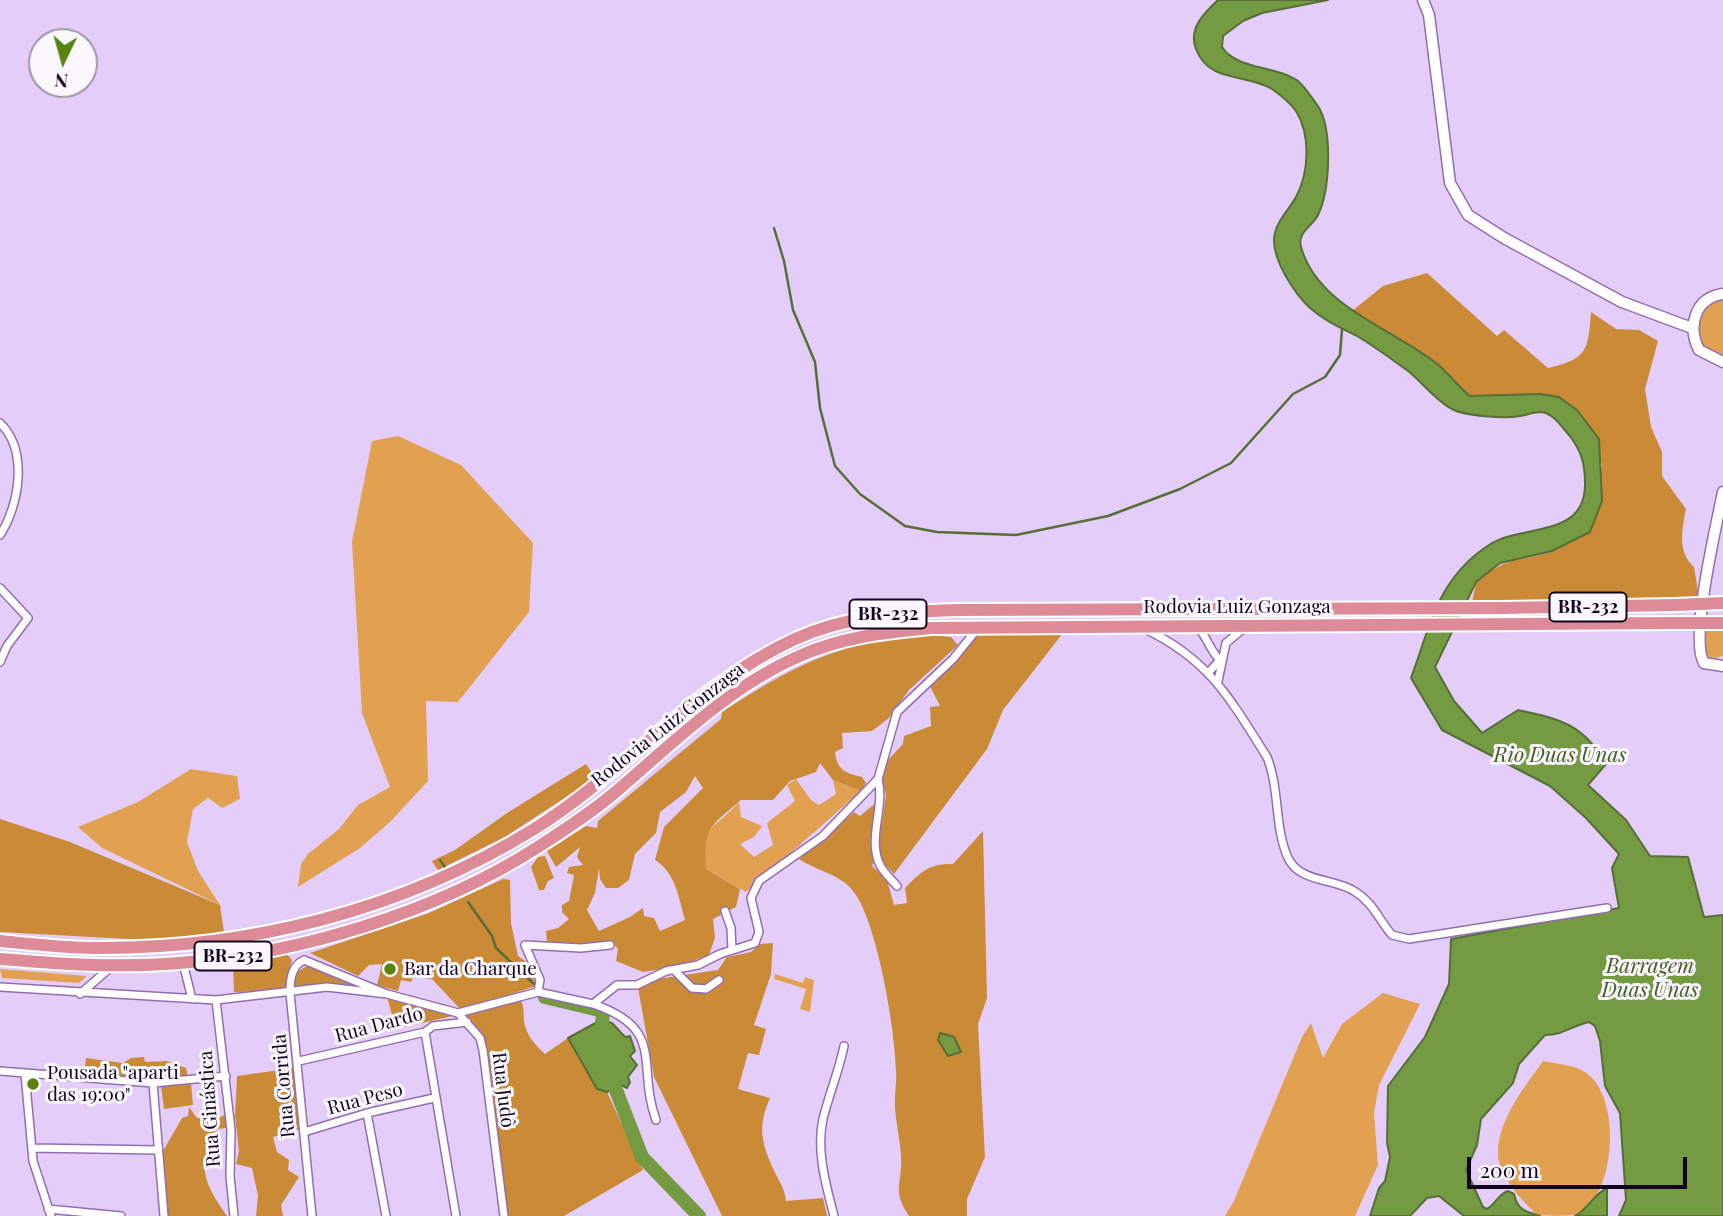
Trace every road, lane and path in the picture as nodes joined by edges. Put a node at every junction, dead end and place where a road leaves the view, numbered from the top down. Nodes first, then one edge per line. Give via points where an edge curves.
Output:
1 (1423, 0) edge
2 (1723, 294) edge
3 (1692, 328) junction
4 (1723, 362) edge
5 (0, 423) edge
6 (1723, 492) edge
7 (0, 535) edge
8 (0, 588) edge
9 (1723, 603) edge
10 (1723, 623) edge
11 (1250, 625) junction
12 (1195, 626) junction
13 (1142, 627) junction
14 (978, 628) junction
15 (0, 639) edge
16 (7, 646) junction
17 (1220, 660) junction
18 (0, 662) edge
19 (1723, 666) edge
20 (1209, 672) junction
21 (1218, 682) junction
22 (878, 779) junction
23 (897, 886) dead end
24 (1607, 908) dead end
25 (725, 911) dead end
26 (0, 942) edge
27 (302, 942) junction
28 (610, 945) dead end
29 (732, 950) junction
30 (0, 959) edge
31 (304, 960) junction
32 (183, 963) junction
33 (113, 966) junction
34 (674, 970) junction
35 (719, 980) dead end
36 (0, 987) edge
37 (538, 992) junction
38 (290, 993) junction
39 (80, 994) junction
40 (387, 994) junction
41 (192, 999) junction
42 (216, 1000) junction
43 (593, 1004) junction
44 (458, 1013) junction
45 (467, 1022) junction
46 (425, 1032) junction
47 (844, 1045) dead end
48 (299, 1061) junction
49 (0, 1071) edge
50 (25, 1074) junction
51 (226, 1076) junction
52 (153, 1083) junction
53 (434, 1097) junction
54 (367, 1112) junction
55 (656, 1121) dead end
56 (304, 1132) junction
57 (32, 1148) junction
58 (158, 1150) junction
59 (50, 1212) edge
60 (121, 1216) edge
61 (164, 1216) edge
62 (234, 1216) edge
63 (312, 1216) edge
64 (386, 1216) edge
65 (456, 1216) edge
66 (504, 1216) edge
67 (834, 1216) edge

1 - 3 main road via 1429,15 1450,183 1468,215 1622,302
2 - 3 main road via 1704,301
3 - 4 main road via 1699,350
5 - 7 street via 12,439 17,478 15,505
6 - 19 main road via 1705,584 1700,657 1704,663
8 - 16 street via 28,618
9 - 26 highway, Rodovia Luiz Gonzaga / BR-232, bridge via 956,610 878,615 797,638 753,661 625,764 535,828 495,852 378,902 297,927 186,945 93,948
10 - 11 highway, Rodovia Luiz Gonzaga / BR-232, bridge
11 - 12 highway, Rodovia Luiz Gonzaga / BR-232
11 - 17 street via 1226,643
12 - 13 highway, Rodovia Luiz Gonzaga / BR-232
12 - 17 street
13 - 14 highway, Rodovia Luiz Gonzaga / BR-232
13 - 20 street
14 - 22 street via 953,659 897,712
14 - 27 highway, Rodovia Luiz Gonzaga / BR-232 via 881,633 803,654 741,687 608,798 504,867 385,919
15 - 16 street
16 - 18 street
17 - 20 street
17 - 21 street
20 - 21 street
21 - 24 street via 1272,771 1283,840 1294,866 1302,874 1357,892 1369,901 1392,936 1409,939
22 - 23 street via 881,800 875,842 879,864
22 - 29 street via 823,836 760,881 751,898 759,925 757,937 750,946
25 - 29 street
27 - 31 street
27 - 32 highway, Rodovia Luiz Gonzaga / BR-232
28 - 37 street via 525,945 540,980
29 - 34 street
30 - 33 highway, Rodovia Luiz Gonzaga / BR-232
31 - 38 street, Rua Corrida via 292,973
31 - 40 street
32 - 33 highway, Rodovia Luiz Gonzaga / BR-232
32 - 41 street
33 - 39 street
34 - 35 street via 692,988 706,989
34 - 43 street via 637,985 617,985
36 - 39 street
37 - 43 street
37 - 44 street
38 - 40 street via 327,986
38 - 42 street
38 - 48 street, Rua Corrida
39 - 41 street
40 - 44 street
41 - 42 street
42 - 51 street, Rua Ginástica
43 - 55 street via 618,1012 646,1048 648,1099
44 - 45 street, Rua Judô
45 - 46 street, Rua Dardo via 439,1025
45 - 66 street, Rua Judô via 483,1050
46 - 48 street, Rua Dardo
46 - 53 street
47 - 67 street via 821,1142
48 - 56 street, Rua Corrida
49 - 50 street
50 - 52 street
50 - 57 street
51 - 52 street
51 - 62 street, Rua Ginástica
52 - 58 street
53 - 54 street, Rua Peso
53 - 65 street
54 - 56 street, Rua Peso
54 - 64 street
56 - 63 street, Rua Corrida
57 - 58 street
57 - 59 street
58 - 61 street
59 - 60 street

